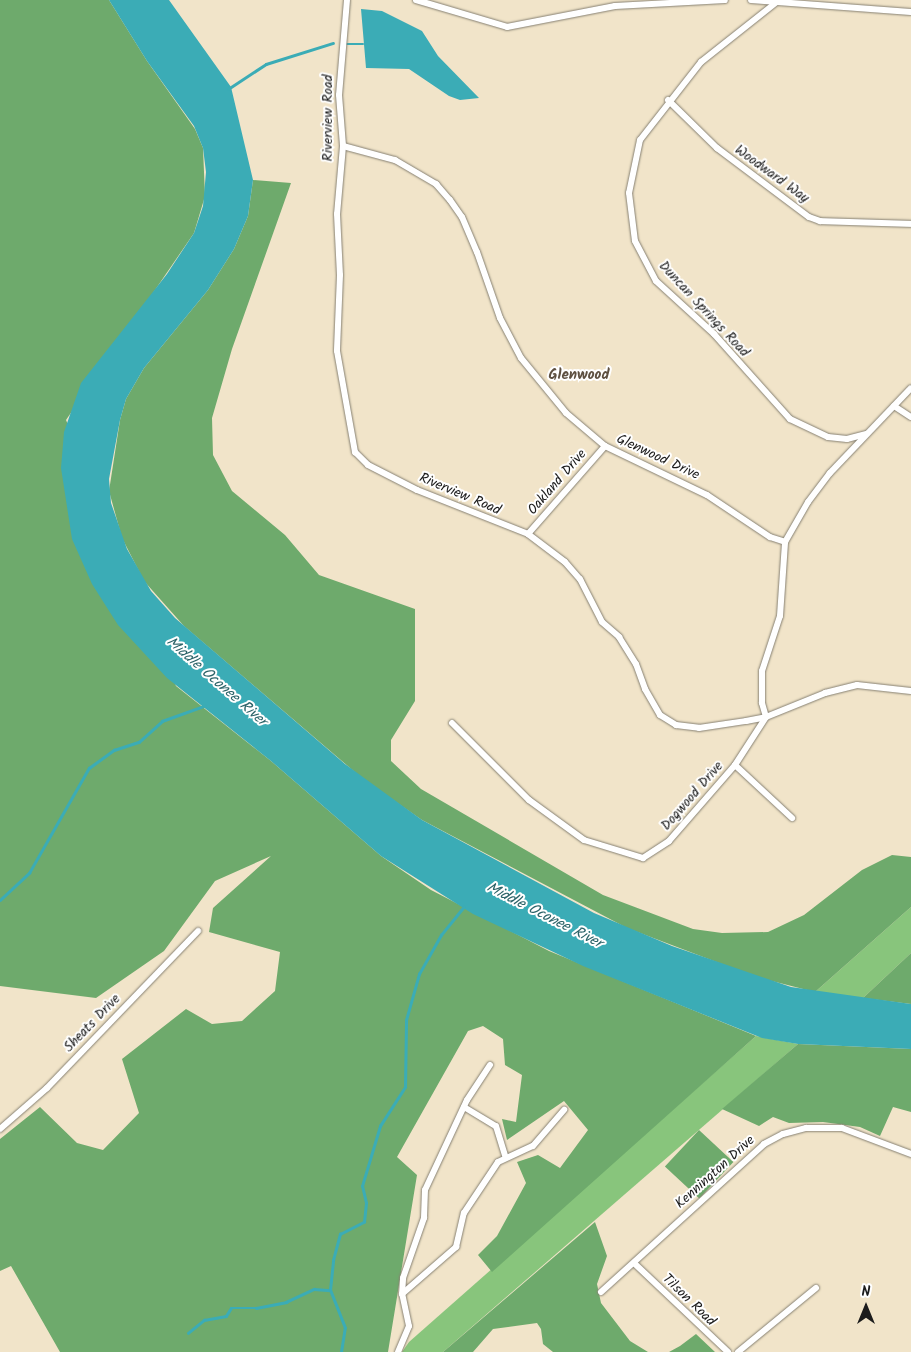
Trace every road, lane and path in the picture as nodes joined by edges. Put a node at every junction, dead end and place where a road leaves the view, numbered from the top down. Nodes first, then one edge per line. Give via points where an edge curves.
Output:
1 (347, 0) edge
2 (416, 0) edge
3 (725, 0) edge
4 (751, 0) edge
5 (778, 1) junction
6 (615, 3) edge
7 (911, 12) edge
8 (668, 100) junction
9 (343, 146) junction
10 (911, 224) edge
11 (911, 388) edge
12 (894, 406) junction
13 (911, 416) edge
14 (866, 434) junction
15 (605, 446) junction
16 (528, 534) junction
17 (785, 542) junction
18 (911, 692) edge
19 (766, 717) junction
20 (452, 723) dead end
21 (735, 765) junction
22 (792, 818) dead end
23 (198, 931) dead end
24 (490, 1065) dead end
25 (464, 1107) junction
26 (564, 1110) dead end
27 (0, 1129) edge
28 (911, 1154) edge
29 (506, 1156) junction
30 (634, 1264) junction
31 (816, 1288) dead end
32 (601, 1292) dead end
33 (402, 1294) junction
34 (398, 1352) edge
35 (728, 1352) edge
36 (738, 1352) edge

1 - 9 street, Riverview Road via 339,95
2 - 6 street via 507,28
3 - 6 street
4 - 5 street
5 - 7 street
5 - 8 street, Duncan Springs Road via 701,62
8 - 10 street, Woodward Way via 716,148 809,217 820,221
8 - 14 street, Duncan Springs Road via 640,140 632,170 630,217 640,256 656,280 714,334 790,419 828,436 847,438
9 - 15 street, Glenwood Drive via 396,160 430,180 450,200 473,244 500,318 522,358 566,413
9 - 16 street, Riverview Road via 337,214 340,275 337,351 355,452 368,465 409,486
11 - 12 street
12 - 13 street
12 - 14 street
14 - 17 street via 808,502
15 - 16 street, Oakland Drive
15 - 17 street, Glenwood Drive via 707,494 770,537
16 - 19 street, Riverview Road via 565,562 580,580 602,622 619,637 636,664 660,715 676,725 698,728
17 - 19 street via 780,616 762,671 762,703
18 - 19 street, Riverview Road via 857,685 824,693
19 - 21 street, Dogwood Drive
20 - 21 street, Dogwood Drive via 529,800 584,840 643,858 668,841
21 - 22 street
23 - 27 street, Sheats Drive via 47,1088
24 - 25 street
25 - 29 street via 496,1126
25 - 33 street via 425,1190 424,1218 403,1278
26 - 29 street via 533,1146
28 - 30 street, Kennington Drive via 842,1128 806,1128 783,1134 764,1144
29 - 33 street via 498,1162 464,1213 456,1247
30 - 32 street, Kennington Drive
30 - 35 street, Tilson Road
31 - 36 street
33 - 34 street via 409,1326

